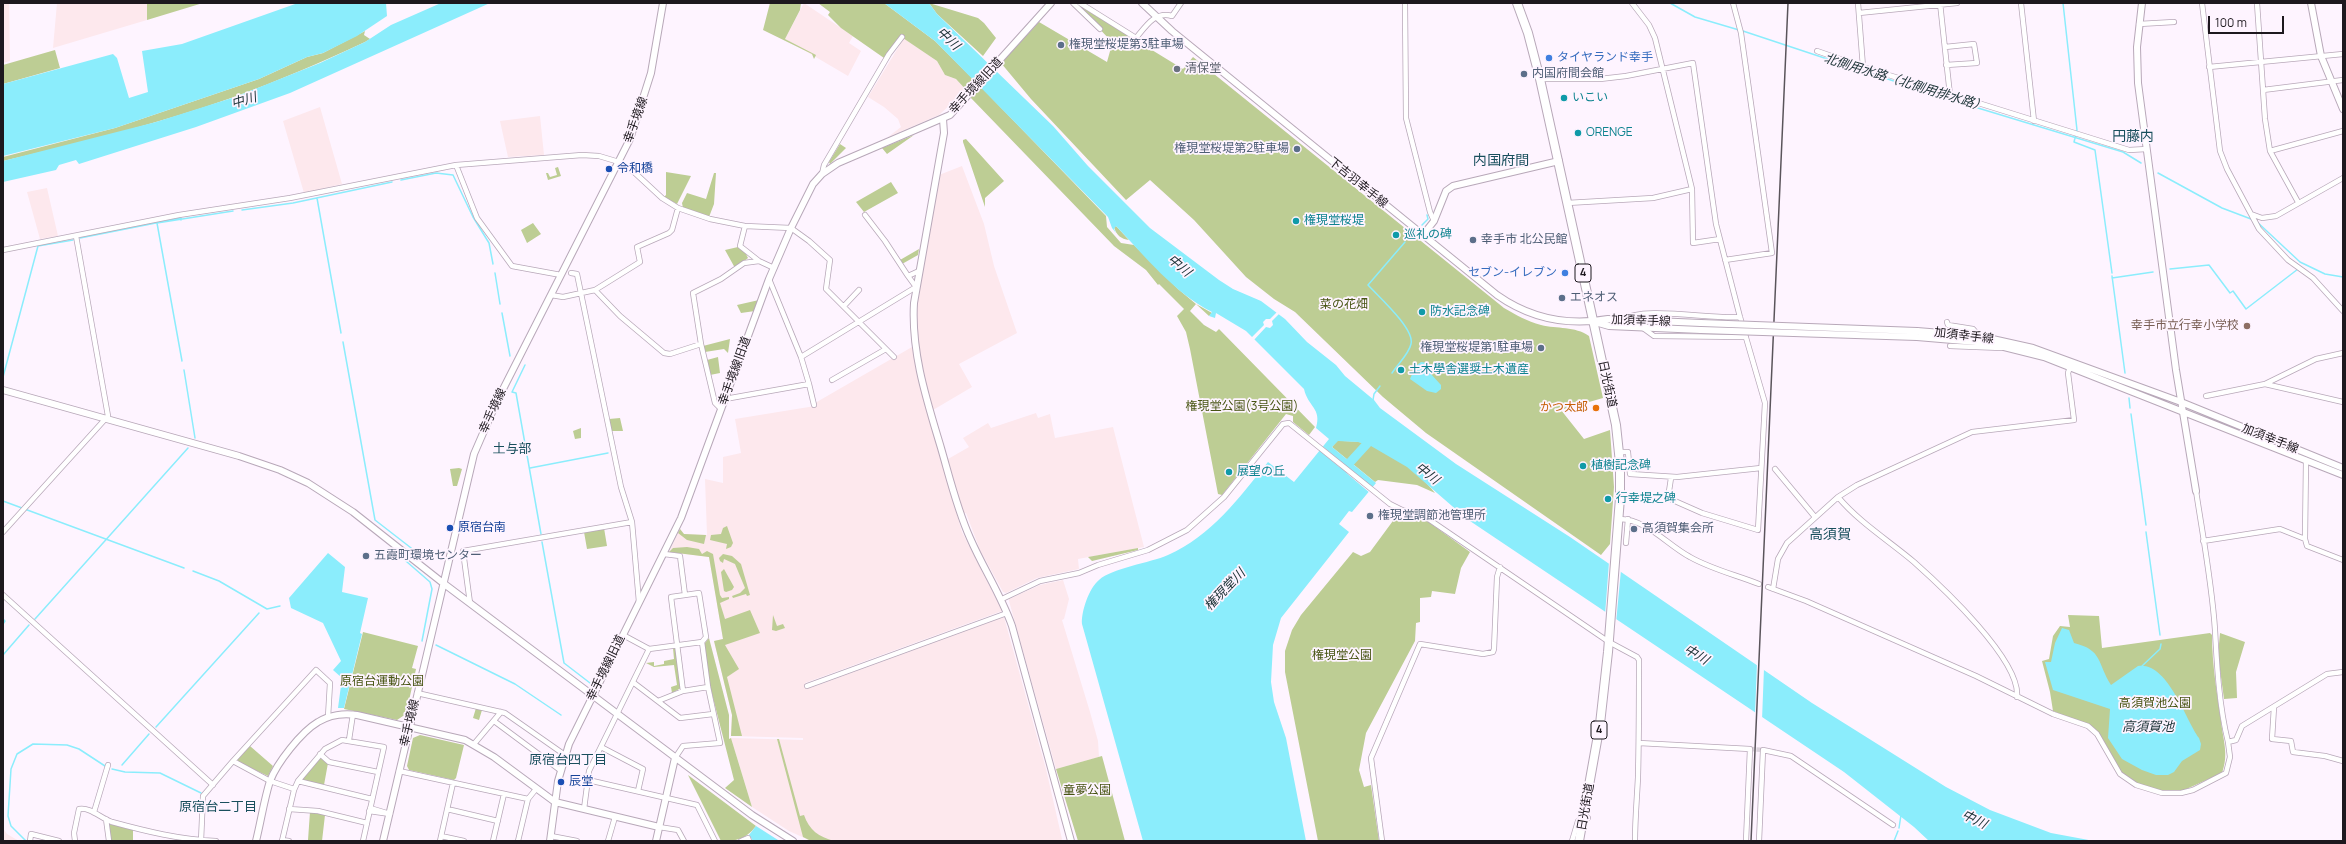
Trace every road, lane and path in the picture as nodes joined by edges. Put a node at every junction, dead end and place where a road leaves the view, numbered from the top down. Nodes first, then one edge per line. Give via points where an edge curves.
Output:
1 (663, 3) edge
2 (1051, 3) edge
3 (1073, 3) edge
4 (1080, 3) edge
5 (1142, 3) edge
6 (1405, 3) edge
7 (1517, 3) edge
8 (1632, 3) edge
9 (1733, 3) edge
10 (1858, 3) edge
11 (1957, 3) edge
12 (2021, 3) edge
13 (2142, 3) edge
14 (2202, 3) edge
15 (2257, 3) edge
16 (2311, 3) edge
17 (1179, 4) edge
18 (1940, 4) edge
19 (1859, 13) junction
20 (1155, 17) junction
21 (2174, 22) dead end
22 (2139, 24) junction
23 (1100, 28) dead end
24 (902, 37) dead end
25 (1945, 47) junction
26 (1817, 51) dead end
27 (2343, 54) edge
28 (2321, 56) junction
29 (2261, 63) junction
30 (1946, 65) junction
31 (1863, 67) junction
32 (2209, 67) junction
33 (1663, 69) junction
34 (1540, 79) junction
35 (2343, 80) edge
36 (2331, 81) junction
37 (2263, 90) junction
38 (1950, 95) junction
39 (2343, 109) edge
40 (943, 119) junction
41 (2034, 121) junction
42 (2343, 130) edge
43 (2147, 149) junction
44 (2270, 151) junction
45 (1559, 161) junction
46 (619, 162) junction
47 (456, 165) junction
48 (822, 174) junction
49 (2343, 178) edge
50 (1692, 189) junction
51 (2298, 202) junction
52 (1567, 203) junction
53 (678, 208) junction
54 (864, 215) dead end
55 (2251, 215) junction
56 (1434, 221) junction
57 (745, 226) junction
58 (791, 228) junction
59 (1423, 235) junction
60 (76, 236) junction
61 (1720, 239) junction
62 (3, 250) edge
63 (1725, 260) junction
64 (758, 261) junction
65 (774, 268) junction
66 (919, 271) junction
67 (571, 273) dead end
68 (561, 275) junction
69 (908, 276) junction
70 (770, 279) junction
71 (916, 287) junction
72 (595, 290) junction
73 (859, 290) dead end
74 (581, 294) junction
75 (551, 295) junction
76 (844, 306) junction
77 (2343, 311) edge
78 (1740, 317) junction
79 (1622, 320) junction
80 (860, 322) junction
81 (1594, 322) junction
82 (1947, 322) dead end
83 (1701, 326) junction
84 (1642, 328) junction
85 (1917, 334) junction
86 (1979, 336) junction
87 (1746, 337) junction
88 (701, 344) junction
89 (1950, 346) dead end
90 (2007, 347) junction
91 (886, 349) junction
92 (2343, 353) edge
93 (801, 357) junction
94 (894, 357) dead end
95 (2070, 367) junction
96 (832, 380) dead end
97 (809, 384) junction
98 (2265, 384) junction
99 (3, 390) edge
100 (2206, 396) dead end
101 (725, 399) junction
102 (2181, 402) junction
103 (2343, 402) edge
104 (814, 405) dead end
105 (721, 409) junction
106 (2182, 413) junction
107 (106, 419) junction
108 (1620, 452) junction
109 (2306, 460) junction
110 (1761, 468) junction
111 (2343, 468) edge
112 (1775, 469) dead end
113 (2343, 475) edge
114 (1671, 478) junction
115 (2196, 491) joint
116 (1838, 496) junction
117 (1815, 517) junction
118 (1619, 519) junction
119 (1628, 519) junction
120 (632, 522) junction
121 (3, 532) edge
122 (2305, 539) junction
123 (2203, 541) junction
124 (1626, 543) dead end
125 (664, 554) junction
126 (2343, 560) edge
127 (1500, 567) junction
128 (443, 583) junction
129 (1758, 584) dead end
130 (3, 595) edge
131 (685, 595) junction
132 (1002, 598) junction
133 (639, 602) junction
134 (470, 603) junction
135 (1008, 613) junction
136 (623, 635) junction
137 (1609, 637) junction
138 (702, 642) junction
139 (677, 645) junction
140 (649, 649) junction
141 (2343, 672) edge
142 (634, 683) junction
143 (807, 686) dead end
144 (708, 687) junction
145 (683, 690) junction
146 (417, 693) junction
147 (592, 696) junction
148 (2017, 697) junction
149 (658, 701) junction
150 (2274, 707) junction
151 (501, 712) junction
152 (353, 714) junction
153 (618, 714) junction
154 (713, 714) junction
155 (328, 717) junction
156 (494, 721) junction
157 (409, 727) junction
158 (349, 740) junction
159 (2228, 742) junction
160 (1639, 743) junction
161 (474, 744) junction
162 (601, 748) junction
163 (320, 754) junction
164 (564, 755) junction
165 (675, 758) junction
166 (233, 761) junction
167 (2343, 761) edge
168 (108, 765) dead end
169 (560, 770) junction
170 (399, 771) junction
171 (378, 772) junction
172 (588, 780) junction
173 (270, 781) junction
174 (298, 781) junction
175 (453, 783) junction
176 (213, 785) junction
177 (294, 789) junction
178 (536, 789) junction
179 (638, 791) junction
180 (504, 794) junction
181 (666, 797) junction
182 (372, 799) junction
183 (528, 799) junction
184 (555, 802) junction
185 (290, 809) junction
186 (370, 809) junction
187 (447, 809) junction
188 (584, 810) junction
189 (94, 812) junction
190 (390, 814) junction
191 (615, 817) junction
192 (1585, 818) junction
193 (106, 819) junction
194 (498, 821) junction
195 (367, 823) junction
196 (1893, 825) dead end
197 (659, 826) junction
198 (440, 838) edge
199 (550, 839) edge
200 (30, 841) edge
201 (59, 841) edge
202 (75, 841) edge
203 (109, 841) edge
204 (201, 841) edge
205 (216, 841) edge
206 (256, 841) edge
207 (282, 841) edge
208 (289, 841) edge
209 (363, 841) edge
210 (383, 841) edge
211 (464, 841) edge
212 (493, 841) edge
213 (518, 841) edge
214 (577, 841) edge
215 (608, 841) edge
216 (656, 841) edge
217 (684, 841) edge
218 (715, 841) edge
219 (741, 841) edge
220 (749, 841) edge
221 (793, 841) edge
222 (1071, 841) edge
223 (1382, 841) edge
224 (1572, 841) edge
225 (1579, 841) edge
226 (1584, 841) edge
227 (1635, 841) edge
228 (1746, 841) edge
229 (1759, 841) edge

1 - 46 street, 幸手境線 via 652,74 637,121
2 - 40 street, 幸手境線旧道 via 975,89
3 - 23 street
4 - 20 street via 1136,38
5 - 20 street, 下吉羽幸手線
6 - 56 street via 1406,118
7 - 34 highway, 日光街道 / 4
8 - 33 street via 1656,38
9 - 63 street via 1741,30 1772,253
10 - 19 street
11 - 18 street
12 - 41 street
13 - 22 street
14 - 32 street
15 - 29 street
16 - 28 street
17 - 20 street via 1172,16 1164,14
18 - 19 street
18 - 25 street
19 - 31 street
20 - 59 street, 下吉羽幸手線
21 - 22 street
22 - 43 street via 2138,83
24 - 48 street via 889,54 824,165
25 - 30 street
25 - 30 street via 1974,44 1976,63
26 - 31 street
27 - 28 street
28 - 29 street
28 - 36 street
29 - 32 street
29 - 37 street
30 - 38 street
31 - 38 street
32 - 55 street via 2220,151
33 - 34 street via 1600,79
33 - 50 street
33 - 61 street via 1693,62
34 - 45 highway, 日光街道 / 4
35 - 36 street
36 - 37 street
36 - 39 street
37 - 44 street
38 - 41 street
40 - 48 street, 幸手境線旧道 via 838,163
40 - 66 street via 944,133
41 - 43 street via 2129,150
42 - 44 street
43 - 102 street
44 - 51 street
45 - 52 highway, 日光街道 / 4
45 - 56 street via 1453,186 1446,191
46 - 47 street via 599,156 582,155
46 - 53 street
46 - 68 street, 幸手境線
47 - 60 street
47 - 68 street via 477,218 512,266
48 - 58 street, 幸手境線旧道 via 813,184
49 - 51 street
50 - 52 street via 1653,198
50 - 61 street via 1693,243
51 - 55 street via 2272,217
52 - 81 highway, 日光街道 / 4
53 - 57 street via 710,219
53 - 72 street via 669,233 637,247 640,262
54 - 69 street
55 - 77 street via 2276,249 2308,274
56 - 59 street
57 - 58 street
57 - 64 street via 740,246
58 - 65 street, 幸手境線旧道
58 - 76 street via 830,260 826,289
59 - 81 street, 下吉羽幸手線 via 1497,295 1524,312 1551,320
60 - 62 street
60 - 107 street via 108,416
61 - 63 street
63 - 78 street
64 - 65 street
64 - 88 street via 744,263 721,279 693,293
65 - 70 street, 幸手境線旧道
66 - 69 street
66 - 71 street
67 - 74 street via 577,274
68 - 75 street, 幸手境線
69 - 71 street
70 - 93 street
70 - 101 street, 幸手境線旧道
71 - 80 street
71 - 132 street via 913,317 915,345 929,408 959,511 971,542
72 - 74 street
72 - 88 street via 620,316 664,353 670,354
73 - 76 street
74 - 75 street via 558,298
74 - 120 street via 621,487
75 - 128 street, 幸手境線 via 497,400 474,454
76 - 80 street
78 - 79 street via 1648,314 1629,316
78 - 87 street
79 - 81 street, 加須幸手線
79 - 83 street, 加須幸手線
80 - 91 street
80 - 93 street
81 - 84 street, 加須幸手線 via 1609,326
81 - 108 highway, 日光街道 / 4
82 - 86 street via 1950,326 1971,328
83 - 84 street, 加須幸手線
83 - 85 street, 加須幸手線, bridge
84 - 87 street via 1654,336
85 - 86 street, 加須幸手線
85 - 90 street, 加須幸手線
86 - 102 street, 加須幸手線 via 2039,350
87 - 110 street via 1765,403
88 - 105 street via 715,403
89 - 90 street
90 - 95 street, 加須幸手線
91 - 94 street
91 - 96 street
92 - 98 street via 2316,359
93 - 97 street
95 - 106 street, 加須幸手線
95 - 116 street via 2068,373 2074,420 1972,432 1858,484
97 - 101 street
97 - 104 street
98 - 100 street
98 - 103 street
99 - 107 street
101 - 105 street, 幸手境線旧道
102 - 106 street
102 - 111 street, 加須幸手線
105 - 125 street, 幸手境線旧道 via 681,518
106 - 109 street, 加須幸手線
106 - 115 street
107 - 121 street
107 - 128 street via 239,456 297,477 333,498
108 - 114 street via 1628,452 1630,474
108 - 118 highway, 日光街道 / 4
109 - 113 street, 加須幸手線
109 - 122 street
110 - 114 street
110 - 114 street via 1758,530 1702,513 1668,498
112 - 117 street
115 - 123 street
116 - 117 street
116 - 148 street via 1876,534 1913,562 1966,612 2003,657 2017,684
117 - 148 street via 1784,548 1778,559 1770,588 1836,614
118 - 119 street
118 - 137 highway, 日光街道 / 4
119 - 124 street
119 - 129 street via 1643,525 1691,558
120 - 133 street
120 - 134 street via 463,551
122 - 123 street via 2280,529
122 - 126 street via 2307,546
123 - 159 street via 2215,631 2215,660
125 - 131 street via 680,556
125 - 133 street, 幸手境線旧道
127 - 132 street via 1424,516 1390,504 1292,424 1284,424 1210,512 1175,538 1085,571 1034,584
127 - 137 street
127 - 223 street via 1497,576 1492,652 1483,654 1420,644 1371,758
128 - 134 street
128 - 146 street, 幸手境線
130 - 176 street
131 - 138 street via 700,593 706,637
131 - 139 street via 671,597
132 - 135 street
133 - 136 street, 幸手境線旧道
134 - 147 street
135 - 143 street
135 - 222 street
136 - 140 street
136 - 147 street, 幸手境線旧道
137 - 160 street via 1639,660
137 - 192 highway, 日光街道 / 4 via 1605,688
138 - 139 street
138 - 144 street
139 - 140 street
139 - 145 street
140 - 142 street
141 - 150 street via 2327,674
142 - 149 street
142 - 153 street
144 - 145 street
144 - 154 street
145 - 149 street
146 - 151 street
146 - 157 street, 幸手境線
147 - 153 street
147 - 164 street, 幸手境線旧道
148 - 159 street via 2093,729 2120,774 2130,782 2150,790 2170,793 2187,791 2226,773 2230,757
149 - 154 street via 680,718
150 - 159 street via 2242,726 2236,740
150 - 167 street via 2272,739 2291,741 2293,752
151 - 156 street
151 - 164 street
152 - 155 street
152 - 157 street
152 - 158 street
153 - 162 street
153 - 165 street
154 - 165 street via 720,743 683,746
155 - 166 street via 330,683 316,670
155 - 173 street via 307,731 281,761
156 - 161 street
156 - 169 street
157 - 161 street
157 - 170 street, 幸手境線
158 - 163 street via 336,741
158 - 171 street via 384,748
160 - 227 street via 1634,808
160 - 228 street via 1750,749
161 - 178 street
162 - 172 street via 589,771
162 - 179 street via 643,770
163 - 171 street via 329,762
163 - 174 street
164 - 169 street, 幸手境線旧道
165 - 181 street
165 - 221 street via 760,821
166 - 173 street
166 - 176 street
168 - 189 street
169 - 184 street, 幸手境線旧道
170 - 175 street
170 - 190 street, 幸手境線
171 - 182 street
172 - 179 street
172 - 188 street
173 - 177 street
173 - 206 street
174 - 177 street
174 - 182 street
175 - 180 street
175 - 187 street
176 - 204 street via 203,796
177 - 185 street
178 - 183 street
178 - 184 street
179 - 181 street
180 - 183 street
180 - 194 street
181 - 197 street
181 - 218 street via 697,805
182 - 186 street
183 - 213 street
184 - 188 street
184 - 199 street, 幸手境線旧道
185 - 195 street via 318,811
185 - 207 street
186 - 190 street
186 - 195 street
187 - 194 street
187 - 198 street
188 - 191 street
189 - 193 street
189 - 202 street via 85,808 79,809
190 - 210 street, 幸手境線
191 - 197 street
191 - 215 street
192 - 224 street via 1578,821
192 - 225 highway, 日光街道 / 4
192 - 226 highway, 日光街道 / 4
193 - 203 street
193 - 204 street
194 - 212 street
195 - 209 street
196 - 229 street via 1791,756 1763,750
197 - 216 street
197 - 217 street via 678,830
198 - 211 street
199 - 214 street
200 - 201 street via 31,834
204 - 205 street
207 - 208 street
219 - 220 street via 748,838

